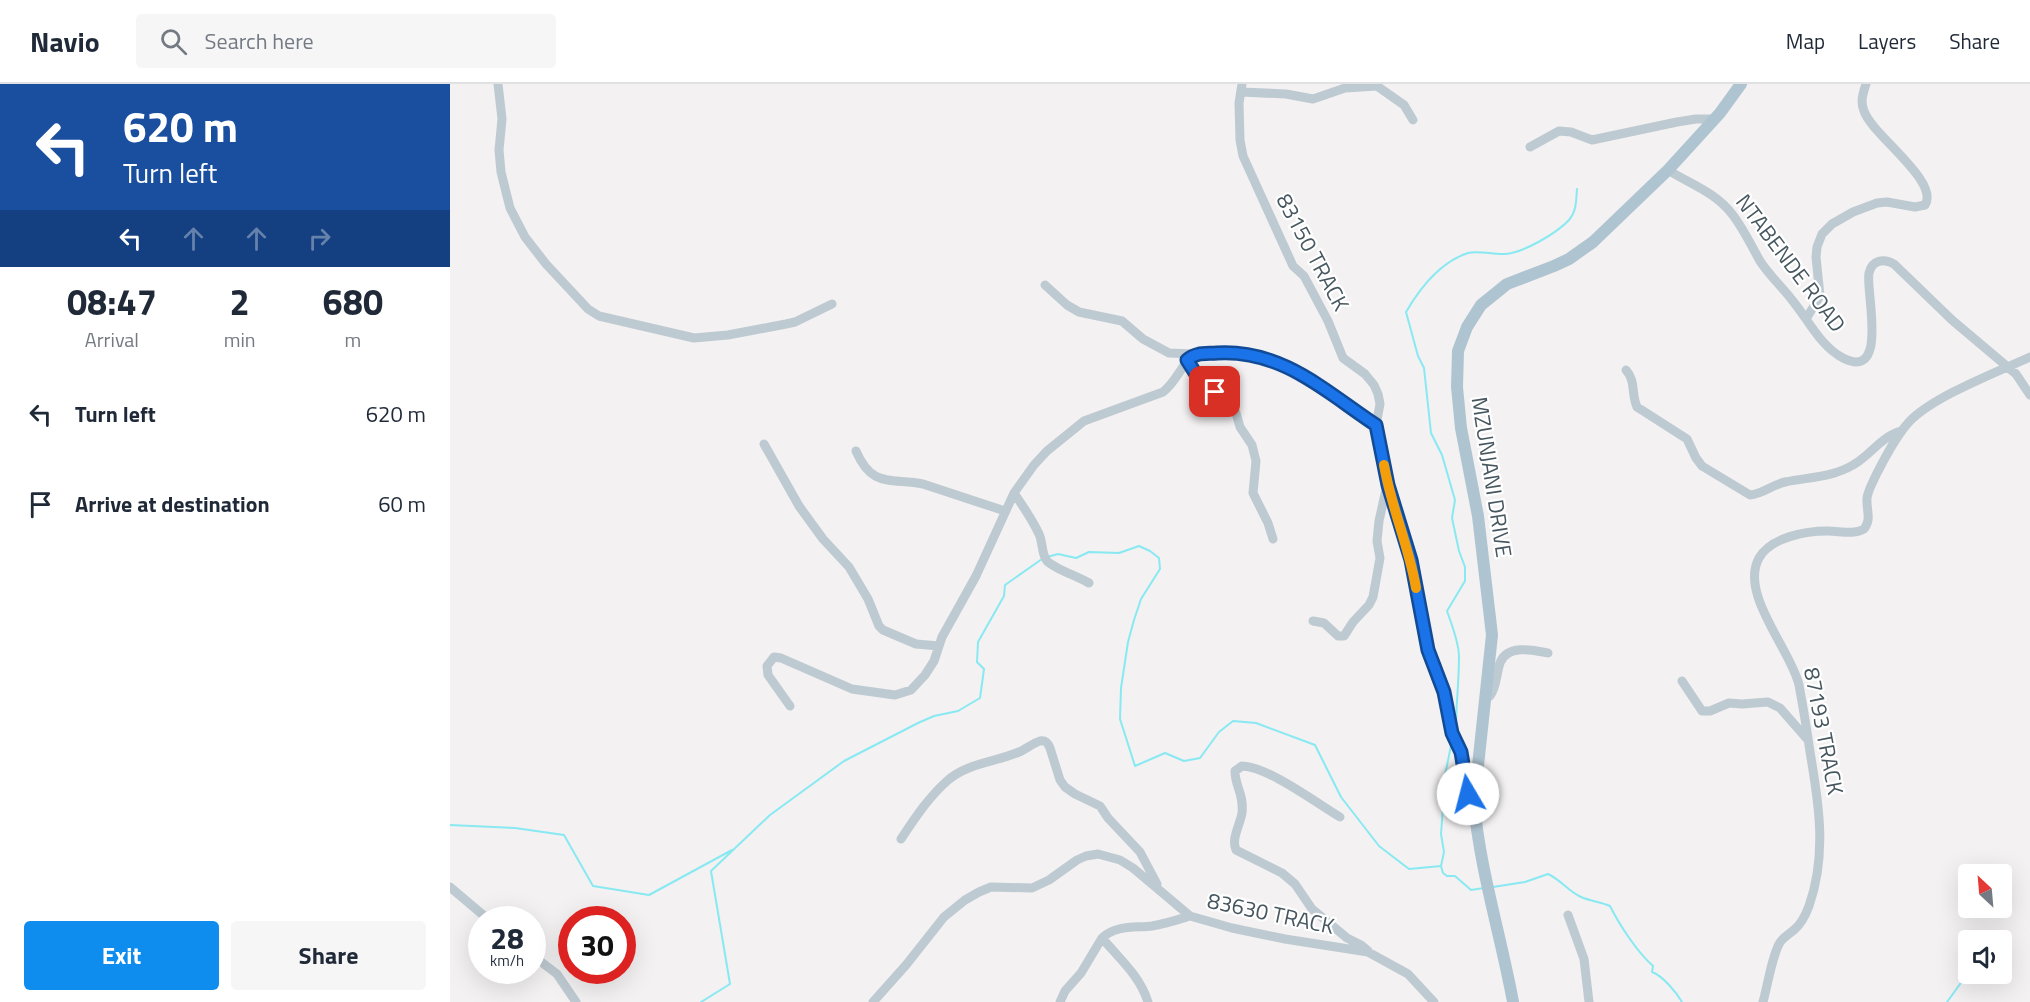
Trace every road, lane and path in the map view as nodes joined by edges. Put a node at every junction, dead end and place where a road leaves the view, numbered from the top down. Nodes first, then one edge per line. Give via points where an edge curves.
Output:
1 (498, 84) edge
2 (1741, 84) edge
3 (1866, 84) edge
4 (1241, 88) edge
5 (1714, 119) junction
6 (1413, 120) dead end
7 (1530, 147) dead end
8 (1668, 170) junction
9 (1045, 285) dead end
10 (832, 304) dead end
11 (1806, 319) junction
12 (1190, 357) junction
13 (2030, 357) edge
14 (2008, 367) junction
15 (1626, 370) dead end
16 (2023, 384) junction
17 (2030, 395) edge
18 (1376, 425) junction
19 (1902, 431) junction
20 (764, 444) dead end
21 (856, 451) dead end
22 (1388, 485) junction
23 (1014, 493) junction
24 (1005, 511) junction
25 (1274, 539) dead end
26 (1089, 583) dead end
27 (1313, 621) dead end
28 (939, 646) junction
29 (1548, 653) dead end
30 (1682, 681) dead end
31 (1485, 696) junction
32 (790, 706) dead end
33 (1808, 740) junction
34 (1474, 803) junction
35 (1340, 817) dead end
36 (901, 839) dead end
37 (450, 887) edge
38 (1159, 889) junction
39 (472, 906) edge
40 (1569, 915) dead end
41 (1190, 916) junction
42 (1102, 938) junction
43 (1368, 952) junction
44 (546, 966) edge
45 (576, 1002) edge
46 (873, 1002) edge
47 (1060, 1002) edge
48 (1148, 1002) edge
49 (1434, 1002) edge
50 (1514, 1002) edge
51 (1588, 1002) edge
52 (1763, 1002) edge

1 - 10 street via 501,172 510,208 534,249 588,309 599,316 694,338 795,322
2 - 5 main road, MZUNJANI DRIVE
3 - 11 street via 1862,100 1865,115 1918,175 1928,200 1918,207 1887,201 1866,206 1832,224 1817,247 1820,296
4 - 6 street via 1313,99 1345,88 1377,86 1404,105
4 - 18 street, 83150 TRACK via 1239,131 1243,156 1293,266 1304,276 1343,358 1374,385 1380,404
5 - 7 street via 1657,125 1592,140 1559,131
5 - 8 main road, MZUNJANI DRIVE
8 - 11 street, NTABENDE ROAD via 1724,204 1759,260
8 - 31 main road, MZUNJANI DRIVE via 1593,242 1569,259 1514,281 1491,295 1467,327 1458,351 1461,428 1478,516 1491,625
9 - 12 street via 1079,312 1127,323 1143,339 1169,353
11 - 14 street, NTABENDE ROAD via 1833,351 1854,362 1866,357 1872,334 1869,272 1875,262 1884,260 1894,264
12 - 18 street via 1224,352 1284,365
12 - 23 street via 1163,392 1102,413 1075,427 1047,451
12 - 25 street via 1199,379 1236,413 1252,445 1256,461 1253,494
13 - 14 street, 87193 TRACK
13 - 16 street via 2023,368
14 - 16 street, NTABENDE ROAD
14 - 19 street, 87193 TRACK via 1926,408
15 - 19 street via 1633,381 1637,407 1687,438 1702,466 1750,495 1784,482 1844,470 1883,440
16 - 17 street, NTABENDE ROAD
18 - 22 street, 83150 TRACK
19 - 33 street, 87193 TRACK via 1870,488 1869,520 1864,529 1796,534 1768,548 1755,567 1760,601 1798,682
20 - 28 street via 799,506 853,574 879,626 916,644
21 - 24 street via 865,469 880,477 923,484
22 - 27 street via 1379,521 1380,558 1370,605 1344,636
22 - 34 street, 83150 TRACK via 1411,560 1428,650 1444,692 1468,794
23 - 24 street
23 - 26 street via 1040,536 1045,557 1058,569
24 - 28 street
28 - 32 street via 925,675 911,690 899,695 852,689 774,657 767,666 768,675
29 - 31 street via 1522,649 1506,656 1500,663 1495,689
30 - 33 street via 1702,711 1729,703 1768,702 1780,708
31 - 34 main road, MZUNJANI DRIVE
33 - 52 street, 87193 TRACK via 1819,799 1818,866 1805,915 1779,945
34 - 50 main road, MZUNJANI DRIVE via 1489,896
35 - 43 street via 1251,766 1235,771 1242,800 1233,842 1236,850 1282,873 1312,909
36 - 38 street via 926,803 949,780 970,768 1044,741 1065,787 1100,807 1140,852
37 - 39 street
38 - 41 street, 83630 TRACK
38 - 46 street, 83630 TRACK via 1120,860 1098,854 1077,860 1032,888 992,887 979,892 944,917
40 - 51 street via 1584,959
41 - 42 street via 1158,925 1123,928
41 - 43 street, 83630 TRACK via 1285,939
42 - 47 street
42 - 48 street via 1131,971
43 - 49 street, 83630 TRACK via 1407,974
44 - 45 street via 557,974

